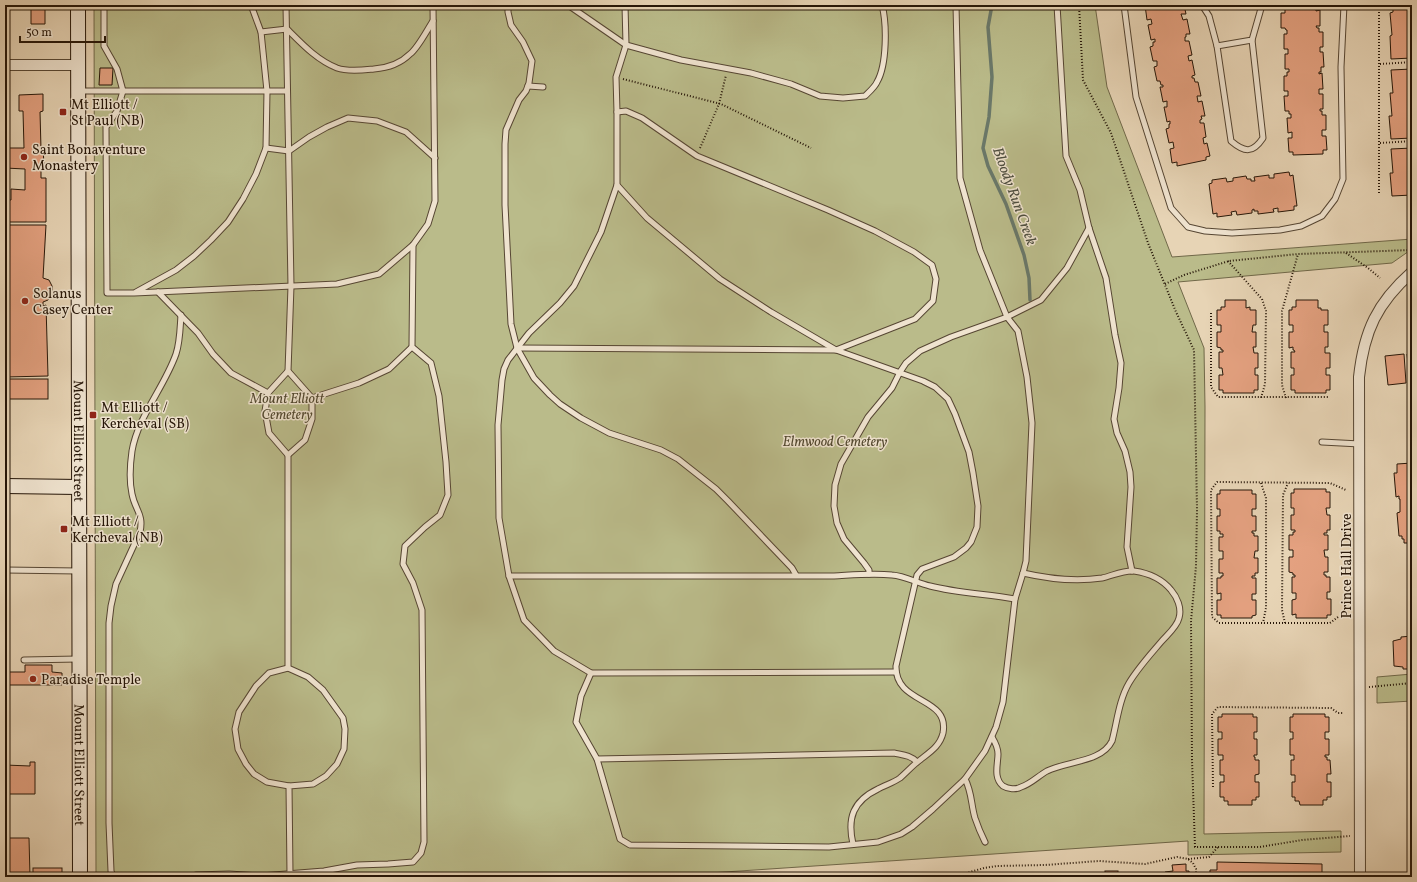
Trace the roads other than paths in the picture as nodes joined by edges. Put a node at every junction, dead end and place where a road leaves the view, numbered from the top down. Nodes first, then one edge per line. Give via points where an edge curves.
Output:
1 (78, 5) edge
2 (104, 5) edge
3 (251, 5) edge
4 (286, 5) edge
5 (433, 5) edge
6 (508, 5) edge
7 (568, 5) edge
8 (624, 5) edge
9 (882, 5) edge
10 (956, 5) edge
11 (1057, 5) edge
12 (1124, 5) edge
13 (1202, 5) edge
14 (1262, 5) edge
15 (1344, 5) edge
16 (433, 20) junction
17 (287, 29) junction
18 (261, 32) junction
19 (1252, 40) junction
20 (626, 45) junction
21 (1217, 46) junction
22 (78, 64) junction
23 (5, 65) edge
24 (528, 86) junction
25 (543, 87) dead end
26 (78, 90) junction
27 (123, 91) junction
28 (268, 91) junction
29 (287, 91) junction
30 (617, 112) junction
31 (266, 148) junction
32 (289, 151) junction
33 (435, 158) junction
34 (617, 185) junction
35 (1089, 228) junction
36 (413, 246) junction
37 (1412, 272) edge
38 (291, 286) junction
39 (158, 292) junction
40 (134, 293) junction
41 (181, 315) junction
42 (1007, 316) junction
43 (412, 347) junction
44 (517, 348) junction
45 (836, 350) junction
46 (288, 371) junction
47 (900, 372) junction
48 (268, 393) junction
49 (312, 398) junction
50 (1322, 442) dead end
51 (1360, 444) junction
52 (288, 455) junction
53 (5, 486) edge
54 (79, 486) junction
55 (5, 570) edge
56 (79, 571) junction
57 (1132, 571) junction
58 (1023, 573) junction
59 (869, 574) junction
60 (509, 576) junction
61 (796, 576) junction
62 (915, 581) junction
63 (1015, 599) junction
64 (24, 660) dead end
65 (79, 660) junction
66 (288, 668) junction
67 (896, 672) junction
68 (591, 673) junction
69 (992, 737) junction
70 (596, 759) junction
71 (917, 762) junction
72 (965, 779) junction
73 (289, 786) junction
74 (985, 842) dead end
75 (853, 844) junction
76 (290, 874) junction
77 (80, 877) edge
78 (113, 877) edge
79 (191, 877) edge
80 (1360, 877) edge

1 - 22 main road, Mount Elliott Street
2 - 27 lane via 104,46 117,69
3 - 18 lane
4 - 17 lane
5 - 16 lane
6 - 24 lane via 511,25 532,61
7 - 20 lane
8 - 20 lane
9 - 20 lane via 885,22 884,67 877,83 865,96 820,96 791,84 751,73 681,60
10 - 42 lane via 960,178 980,250
11 - 35 lane via 1066,156 1080,190
12 - 15 lane via 1136,97 1170,208 1188,226 1205,231 1232,233 1302,226 1322,216 1335,199 1343,179 1341,68
13 - 21 lane via 1209,16
14 - 19 lane
16 - 17 lane via 411,54 379,69 359,71 338,69 321,60
16 - 33 lane
17 - 18 lane
17 - 29 lane
18 - 28 lane
19 - 21 lane
19 - 21 lane via 1263,138 1253,149 1246,150 1231,141
20 - 30 lane via 616,77
22 - 23 street
22 - 26 main road, Mount Elliott Street
24 - 25 lane
24 - 44 lane via 506,130 505,144 505,205 511,324
26 - 27 lane
26 - 54 main road, Mount Elliott Street
27 - 28 lane
27 - 40 lane via 117,111 106,128 107,293
28 - 29 lane
28 - 31 lane
29 - 32 lane
30 - 34 lane
30 - 45 lane via 626,111 642,118 697,156 874,231 914,252 932,266 936,279 933,301 915,319
31 - 32 lane
31 - 40 lane via 256,174 228,222 176,270
32 - 33 lane via 309,137 348,118 377,121 406,132
32 - 38 lane
33 - 36 lane via 435,201 428,224
34 - 44 lane via 601,232 574,286
34 - 45 lane via 646,218 720,278
35 - 42 lane via 1067,268 1041,300
35 - 57 lane via 1106,278 1121,363 1114,419 1130,472 1127,547
36 - 38 lane via 379,274 337,284
36 - 43 lane
37 - 51 street, Prince Hall Drive via 1382,304 1366,338 1359,377
38 - 39 lane
38 - 46 lane
39 - 40 lane
39 - 41 lane
41 - 48 lane via 231,373
41 - 78 lane via 176,354 144,417 132,451 130,481 142,520 134,546 116,584 111,606 109,823
42 - 47 lane via 936,343 915,355
42 - 58 lane via 1018,331 1032,422 1026,561
43 - 49 lane via 390,369 360,383
43 - 76 lane via 431,363 439,396 448,495 440,515 405,546 403,564 413,582 422,610 424,842 421,853 413,862 357,865
44 - 45 lane
44 - 60 lane via 503,373 498,425 500,518
44 - 61 lane via 534,378 560,404 609,433 660,450 683,463 716,489 792,568
45 - 47 lane
46 - 48 lane
46 - 49 lane
47 - 59 lane via 892,388 868,417 848,450 835,485 834,510 840,532 867,566
47 - 62 lane via 935,387 948,399 969,452 978,506 977,527 966,548 950,559 922,569
48 - 52 lane via 265,411 269,433
49 - 52 lane via 312,419 305,440
50 - 51 lane
51 - 80 street, Prince Hall Drive
52 - 66 lane
53 - 54 main road
54 - 56 main road, Mount Elliott Street
55 - 56 lane
56 - 65 main road, Mount Elliott Street
57 - 58 lane via 1076,580
57 - 69 lane via 1150,575 1168,586 1177,598 1180,618 1134,675 1125,691 1110,746 1097,756 1059,766 1021,787 1011,789 999,780 997,744
58 - 63 lane
59 - 61 lane
59 - 62 lane via 892,575
60 - 61 lane
60 - 68 lane via 524,620 554,651
62 - 63 lane via 943,589
62 - 67 lane
63 - 69 lane via 1003,702
64 - 65 lane
65 - 77 main road, Mount Elliott Street
66 - 73 lane via 269,673 256,686 239,712 235,729 238,749 254,774 267,782
66 - 73 lane via 308,677 323,690 343,718 344,729 344,749 337,764 326,776 313,784
67 - 68 lane
67 - 71 lane via 904,689 933,707 943,721 940,742
68 - 70 lane via 581,696 576,722
69 - 72 lane
70 - 71 lane via 894,753 906,755
70 - 75 lane via 620,839 630,845 829,847
71 - 75 lane via 900,778 876,790 858,804 850,825
72 - 74 lane
72 - 75 lane via 901,834 878,842
73 - 76 lane
76 - 79 lane via 222,874

